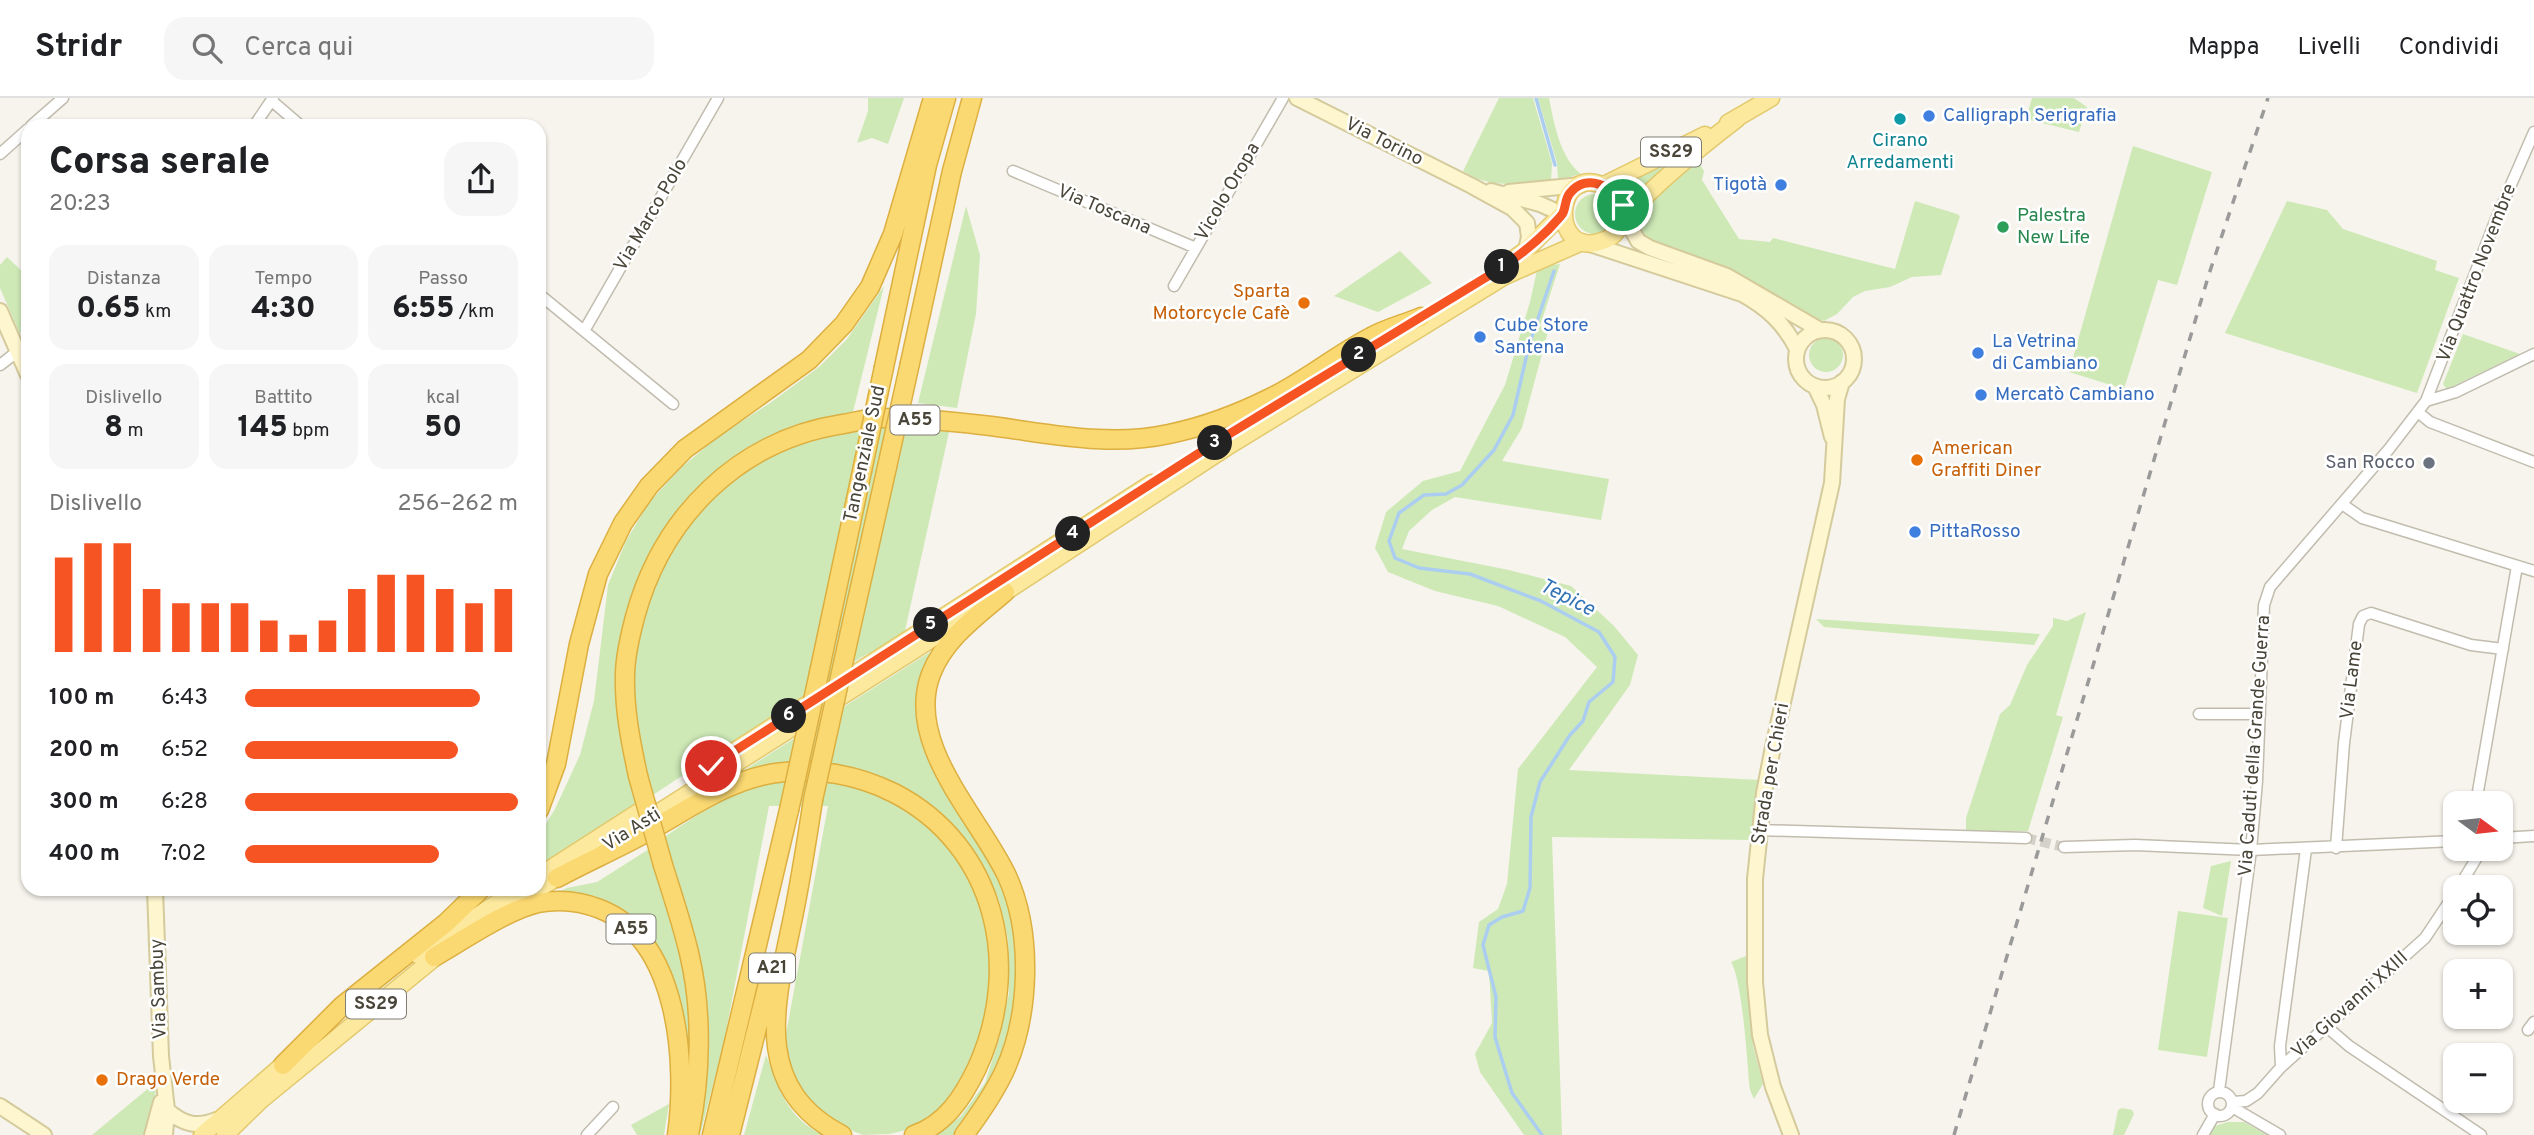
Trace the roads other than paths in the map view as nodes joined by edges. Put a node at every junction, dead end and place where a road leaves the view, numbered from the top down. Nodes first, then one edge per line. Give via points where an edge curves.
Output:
1 (63, 98) edge
2 (718, 98) edge
3 (933, 98) edge
4 (946, 98) edge
5 (972, 98) edge
6 (1283, 98) edge
7 (1297, 98) edge
8 (1771, 98) edge
9 (272, 99) edge
10 (39, 119) edge
11 (259, 119) edge
12 (293, 119) edge
13 (1737, 119) junction
14 (2534, 132) edge
15 (21, 135) edge
16 (0, 154) edge
17 (1013, 171) dead end
18 (1581, 184) junction
19 (1604, 185) junction
20 (1472, 186) junction
21 (1498, 193) junction
22 (1562, 214) junction
23 (1625, 217) junction
24 (1586, 243) junction
25 (1196, 248) junction
26 (1526, 250) junction
27 (1174, 286) dead end
28 (546, 300) edge
29 (0, 311) edge
30 (1421, 317) junction
31 (1820, 330) junction
32 (584, 331) junction
33 (1797, 349) junction
34 (18, 351) junction
35 (2534, 354) edge
36 (21, 358) edge
37 (0, 365) edge
38 (1842, 382) junction
39 (1815, 386) junction
40 (2426, 401) junction
41 (673, 404) dead end
42 (2419, 413) junction
43 (1835, 455) junction
44 (2534, 462) edge
45 (2342, 504) junction
46 (2517, 566) junction
47 (2534, 571) edge
48 (1005, 592) junction
49 (2503, 649) junction
50 (2199, 714) dead end
51 (2260, 714) junction
52 (546, 791) edge
53 (2478, 791) edge
54 (813, 800) junction
55 (1759, 830) junction
56 (2534, 836) edge
57 (2513, 837) edge
58 (2026, 838) tunnel mouth
59 (2443, 842) edge
60 (2064, 847) tunnel mouth
61 (2336, 848) junction
62 (2306, 849) junction
63 (2251, 850) junction
64 (548, 877) edge
65 (155, 896) edge
66 (474, 896) edge
67 (507, 896) edge
68 (521, 896) edge
69 (2443, 911) edge
70 (434, 957) junction
71 (2327, 1027) junction
72 (283, 1065) junction
73 (2281, 1067) junction
74 (164, 1090) junction
75 (2219, 1091) junction
76 (2232, 1105) junction
77 (0, 1106) edge
78 (613, 1107) dead end
79 (167, 1110) junction
80 (2215, 1114) junction
81 (216, 1120) junction
82 (44, 1133) edge
83 (152, 1135) edge
84 (165, 1135) edge
85 (202, 1135) edge
86 (225, 1135) edge
87 (587, 1135) edge
88 (677, 1135) edge
89 (689, 1135) edge
90 (712, 1135) edge
91 (730, 1135) edge
92 (842, 1135) edge
93 (914, 1135) edge
94 (964, 1135) edge
95 (1791, 1135) edge
96 (2203, 1135) edge
97 (2280, 1135) edge
98 (2481, 1135) edge

1 - 10 street
2 - 32 street, Via Marco Polo
3 - 52 highway via 892,234 870,287 844,324 808,360 685,449 649,486 623,523 598,574
4 - 90 highway, Tangenziale Sud / A55, bridge via 927,165 789,810
5 - 54 highway, Tangenziale Sud / A55, bridge via 951,171
6 - 25 street, Vicolo Oropa
7 - 20 main road, Via Torino
8 - 13 main road, SS29
9 - 11 street
9 - 12 street
13 - 19 main road, SS29
13 - 23 main road, SS29 via 1652,188
14 - 40 street, Via Quattro Novembre
15 - 16 street
17 - 25 street, Via Toscana
18 - 19 main road
18 - 21 main road, Via Torino
18 - 22 main road via 1570,192
19 - 23 main road via 1616,193
20 - 21 main road, Via Torino
20 - 26 main road, Via Torino via 1523,218 1529,230
21 - 22 main road, Via Torino
22 - 24 main road via 1572,235
22 - 26 main road, Via Asti / SS29
23 - 24 main road via 1613,237
23 - 31 main road via 1638,241 1650,248 1727,276
24 - 33 main road via 1742,294 1776,317
24 - 48 main road, Via Asti / SS29 via 1505,276 1227,447
25 - 27 street, Vicolo Oropa
26 - 30 main road, Via Asti / SS29
28 - 32 street
29 - 34 main road
30 - 64 main road, Via Asti / SS29 via 1221,439
30 - 89 highway, A55, bridge via 1373,336 1271,398 1168,435 1073,439 980,424 877,418 820,427 744,461 679,521 641,596 625,674 628,726 638,776 695,984 697,1079
31 - 33 main road via 1806,336
31 - 38 main road via 1833,330 1851,345 1852,369
32 - 41 street
33 - 39 main road via 1801,375
34 - 36 main road
34 - 37 street
35 - 40 street via 2456,392
38 - 39 main road via 1829,388
38 - 43 main road, Strada per Chieri
39 - 43 main road, Strada per Chieri
40 - 42 street, Via Quattro Novembre
42 - 44 street via 2430,422
42 - 45 street, Via Caduti della Grande Guerra
43 - 55 main road, Strada per Chieri
45 - 46 street via 2362,518
45 - 51 street, Via Caduti della Grande Guerra via 2270,586 2264,605
46 - 47 street
46 - 49 street
48 - 64 main road, Via Asti / SS29
48 - 94 highway via 941,654 930,676 927,697 927,724 944,771 1007,876 1021,922 1026,969 1020,1021 1004,1071
49 - 53 street
49 - 61 street, Via Lame via 2471,645 2377,615 2363,616 2344,743
50 - 51 street
51 - 63 street, Via Caduti della Grande Guerra
54 - 91 highway, A21
54 - 92 highway, A55 via 777,994 774,1037 789,1087 823,1125
55 - 58 street
55 - 95 main road, Strada per Chieri via 1754,922 1760,1035
56 - 57 street
59 - 61 street
60 - 63 street
61 - 62 street
62 - 63 street
62 - 73 street
63 - 75 street, Via Caduti della Grande Guerra
64 - 93 highway via 745,779 776,772 844,775 912,803 965,853 985,890 996,927 1000,971 987,1046 967,1088 947,1116
65 - 74 main road, Via Sambuy
66 - 72 highway via 342,1006
67 - 72 main road, SS29 via 418,955
68 - 70 main road, Via Asti / SS29
69 - 71 street, Via Giovanni XXIII via 2425,937
70 - 86 main road, Via Asti / SS29
70 - 88 highway, A55 via 536,903 584,903 628,925 657,964 672,1010 680,1068
71 - 73 street, Via Giovanni XXIII
71 - 98 street
72 - 81 main road, SS29
73 - 76 street, Via Giovanni XXIII via 2258,1093
74 - 79 main road, Via Sambuy
74 - 83 main road, Via Sambuy
75 - 76 street via 2228,1094
75 - 80 street via 2208,1101
76 - 80 street via 2225,1115
76 - 97 street
77 - 82 main road
78 - 87 street
79 - 81 main road via 196,1125
79 - 84 main road, Via Sambuy
80 - 96 street
81 - 85 main road, SS29

